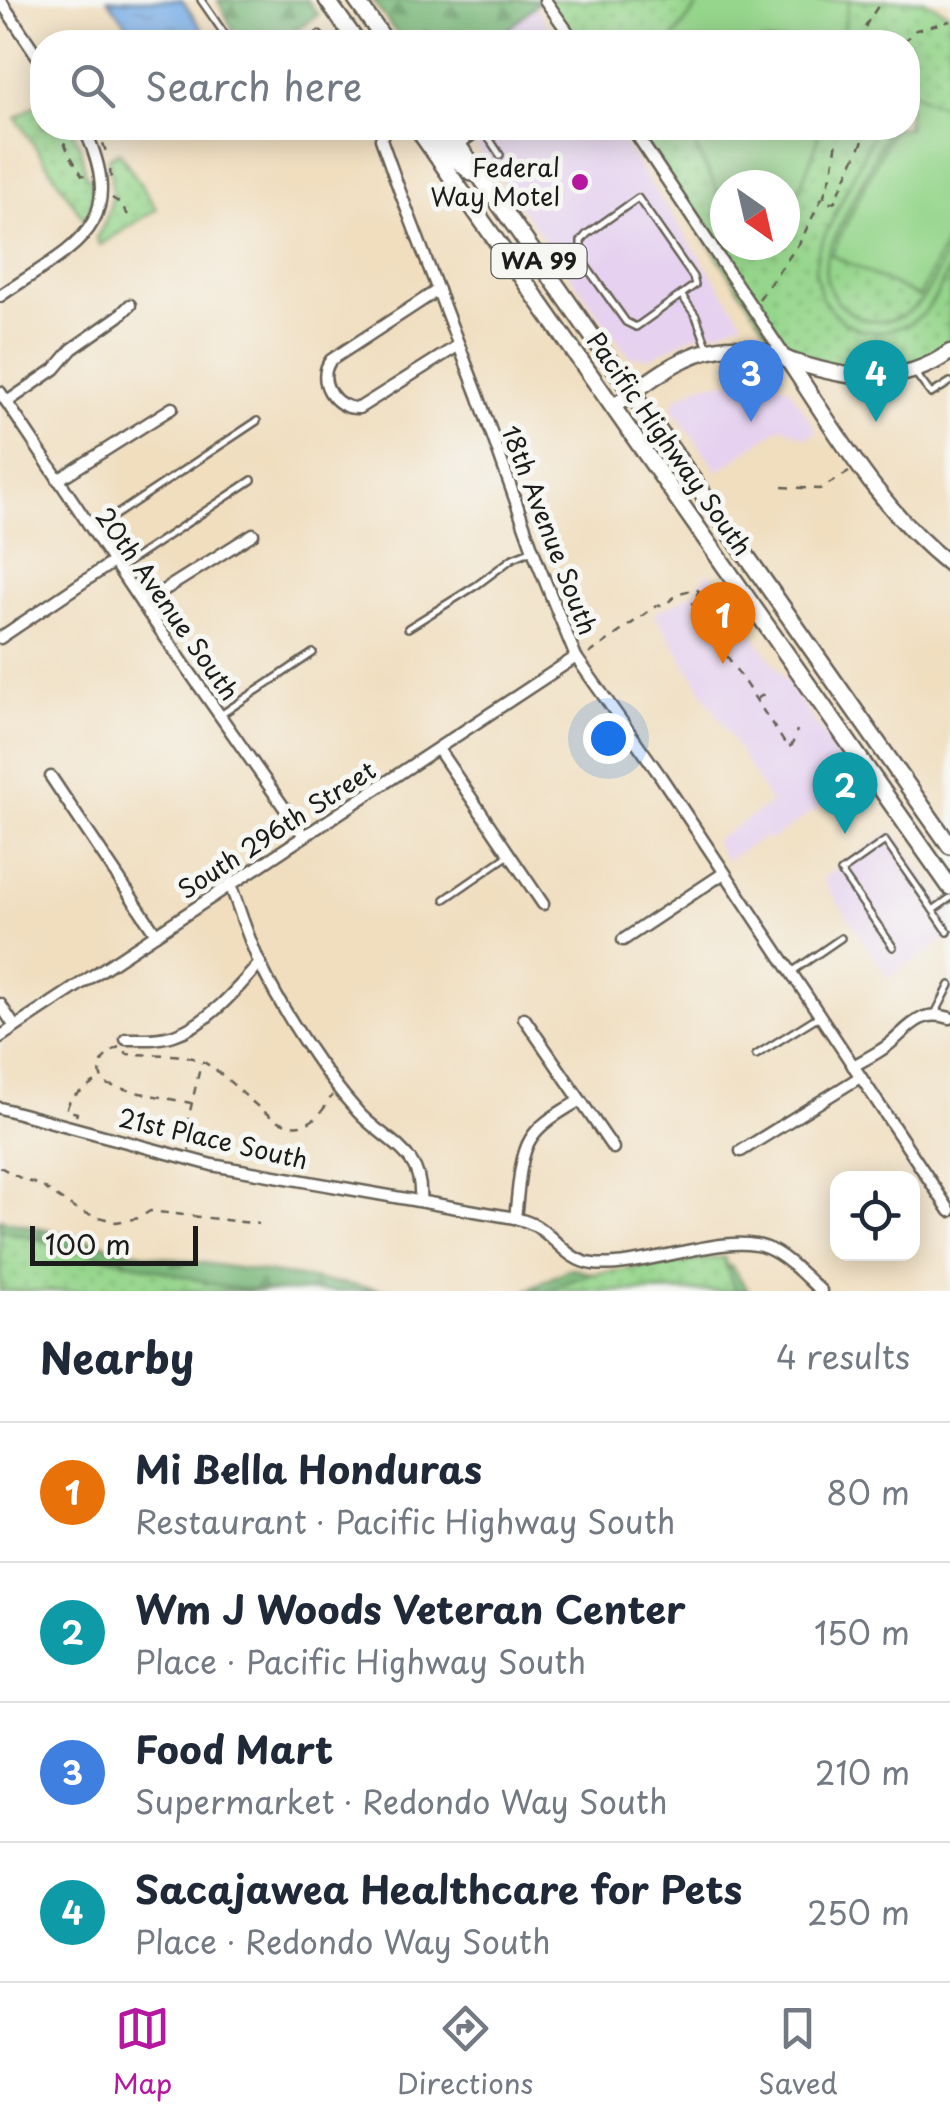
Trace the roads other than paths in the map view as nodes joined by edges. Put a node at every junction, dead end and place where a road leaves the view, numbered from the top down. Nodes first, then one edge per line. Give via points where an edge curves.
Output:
1 (0, 0) edge
2 (201, 0) edge
3 (327, 0) edge
4 (356, 0) edge
5 (546, 0) edge
6 (222, 30) edge
7 (348, 30) edge
8 (377, 30) edge
9 (567, 30) edge
10 (30, 45) edge
11 (89, 140) edge
12 (382, 140) edge
13 (425, 140) edge
14 (440, 140) edge
15 (455, 140) edge
16 (467, 140) edge
17 (490, 140) edge
18 (640, 140) edge
19 (459, 146) junction
20 (500, 156) dead end
21 (480, 176) junction
22 (582, 258) junction
23 (552, 279) junction
24 (438, 290) junction
25 (0, 296) edge
26 (682, 296) junction
27 (130, 305) dead end
28 (459, 345) junction
29 (709, 350) junction
30 (950, 352) edge
31 (786, 359) junction
32 (914, 371) junction
33 (950, 382) edge
34 (632, 394) junction
35 (3, 397) edge
36 (613, 407) junction
37 (172, 408) dead end
38 (257, 421) dead end
39 (58, 480) junction
40 (252, 480) dead end
41 (92, 530) junction
42 (253, 534) dead end
43 (533, 550) junction
44 (116, 565) junction
45 (950, 565) edge
46 (142, 604) junction
47 (408, 628) dead end
48 (0, 638) edge
49 (313, 653) dead end
50 (578, 659) junction
51 (219, 715) junction
52 (438, 750) junction
53 (51, 777) dead end
54 (908, 826) junction
55 (304, 836) junction
56 (950, 846) edge
57 (510, 855) junction
58 (950, 870) edge
59 (724, 873) junction
60 (230, 884) junction
61 (950, 887) edge
62 (950, 898) edge
63 (445, 899) dead end
64 (543, 904) dead end
65 (933, 910) junction
66 (948, 932) edge
67 (156, 934) junction
68 (841, 938) dead end
69 (623, 940) dead end
70 (892, 947) dead end
71 (260, 963) junction
72 (790, 972) junction
73 (950, 985) edge
74 (0, 1004) edge
75 (935, 1014) junction
76 (819, 1016) junction
77 (524, 1018) dead end
78 (950, 1018) edge
79 (15, 1027) junction
80 (0, 1037) edge
81 (126, 1039) dead end
82 (756, 1055) dead end
83 (852, 1066) junction
84 (860, 1076) junction
85 (580, 1100) junction
86 (0, 1108) edge
87 (613, 1148) dead end
88 (741, 1152) dead end
89 (420, 1201) junction
90 (950, 1212) edge
91 (515, 1218) junction
92 (821, 1291) edge

1 - 10 street
2 - 6 lane
3 - 7 main road
4 - 8 main road
5 - 9 street
11 - 25 street via 101,196 95,220 74,245
12 - 24 street, 18th Avenue South
13 - 36 main road, Pacific Highway South / WA 99
14 - 21 main road via 466,171
15 - 19 main road, Pacific Highway South / WA 99
16 - 19 lane
17 - 20 lane
18 - 31 street
19 - 21 main road, Pacific Highway South / WA 99
21 - 23 main road, Pacific Highway South / WA 99
22 - 23 lane
22 - 26 lane via 631,325
22 - 26 lane via 581,240 638,198 695,281
23 - 34 main road, Pacific Highway South / WA 99
24 - 28 street, 18th Avenue South
24 - 28 street via 331,360 324,381 341,405 359,408
26 - 29 lane
27 - 35 street via 55,368
28 - 43 street, 18th Avenue South
29 - 31 main road via 758,349
29 - 34 main road
30 - 32 main road
31 - 32 main road via 860,376
31 - 45 main road via 894,514
32 - 33 lane via 931,394
34 - 36 main road
34 - 56 main road, Pacific Highway South / WA 99
35 - 39 street, 20th Avenue South
36 - 54 main road, Pacific Highway South / WA 99
37 - 39 street
38 - 41 lane
39 - 41 street, 20th Avenue South
40 - 44 lane
41 - 44 street, 20th Avenue South
42 - 46 street
43 - 47 lane
43 - 50 street, 18th Avenue South
44 - 46 street, 20th Avenue South
44 - 48 street
46 - 51 street, 20th Avenue South
49 - 51 lane
50 - 52 street, South 296th Street
50 - 59 street, 18th Avenue South
51 - 55 street, 20th Avenue South
52 - 55 street, South 296th Street
52 - 57 street
53 - 67 street
54 - 58 main road
54 - 61 main road, Pacific Highway South / WA 99
55 - 60 street, South 296th Street
57 - 63 lane
57 - 64 street
59 - 69 street
59 - 72 street, 18th Avenue South
60 - 67 street, South 296th Street
60 - 71 street
62 - 65 lane
65 - 66 lane
65 - 70 lane via 886,841 841,872
67 - 79 street, South 296th Street
68 - 72 lane
71 - 81 street via 186,1030
71 - 89 street via 352,1104 414,1162
72 - 76 street, 18th Avenue South
73 - 75 lane
74 - 79 street
75 - 78 street
75 - 83 street
76 - 82 lane
76 - 83 street, 18th Avenue South
77 - 85 street
79 - 80 street, South 296th Street
83 - 84 street, 18th Avenue South
84 - 88 street
84 - 90 street, 18th Avenue South
85 - 87 street
85 - 91 street via 530,1139
86 - 89 street, 21st Place South via 212,1165
89 - 91 street, 21st Place South
91 - 92 street via 588,1263 733,1244 767,1248

